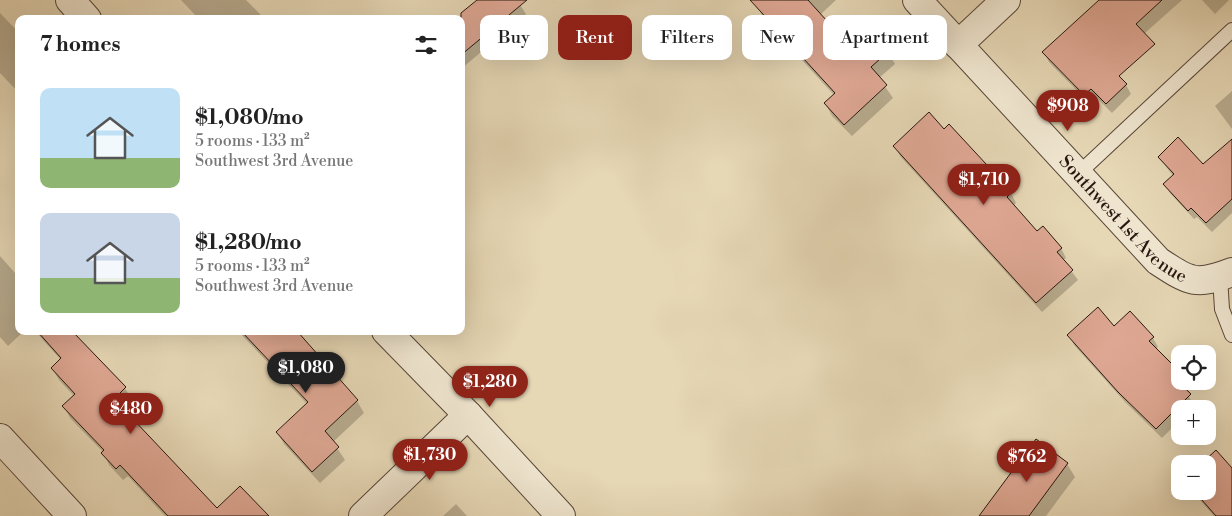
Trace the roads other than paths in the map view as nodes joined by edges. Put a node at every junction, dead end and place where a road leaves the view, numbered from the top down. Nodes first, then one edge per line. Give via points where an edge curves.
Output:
1 (70, 0) edge
2 (917, 0) edge
3 (1006, 0) edge
4 (83, 15) edge
5 (1232, 30) edge
6 (958, 45) junction
7 (1078, 174) junction
8 (1226, 275) edge
9 (390, 335) edge
10 (1232, 335) edge
11 (468, 415) junction
12 (0, 438) edge
13 (72, 516) edge
14 (363, 516) edge
15 (561, 516) edge

1 - 4 street
2 - 6 street, Southwest 1st Avenue
3 - 6 street
5 - 7 lane
6 - 7 street, Southwest 1st Avenue
7 - 8 street, Southwest 1st Avenue via 1158,261 1183,277 1205,282
8 - 10 lane via 1222,308
9 - 11 street
11 - 14 street
11 - 15 street
12 - 13 street

